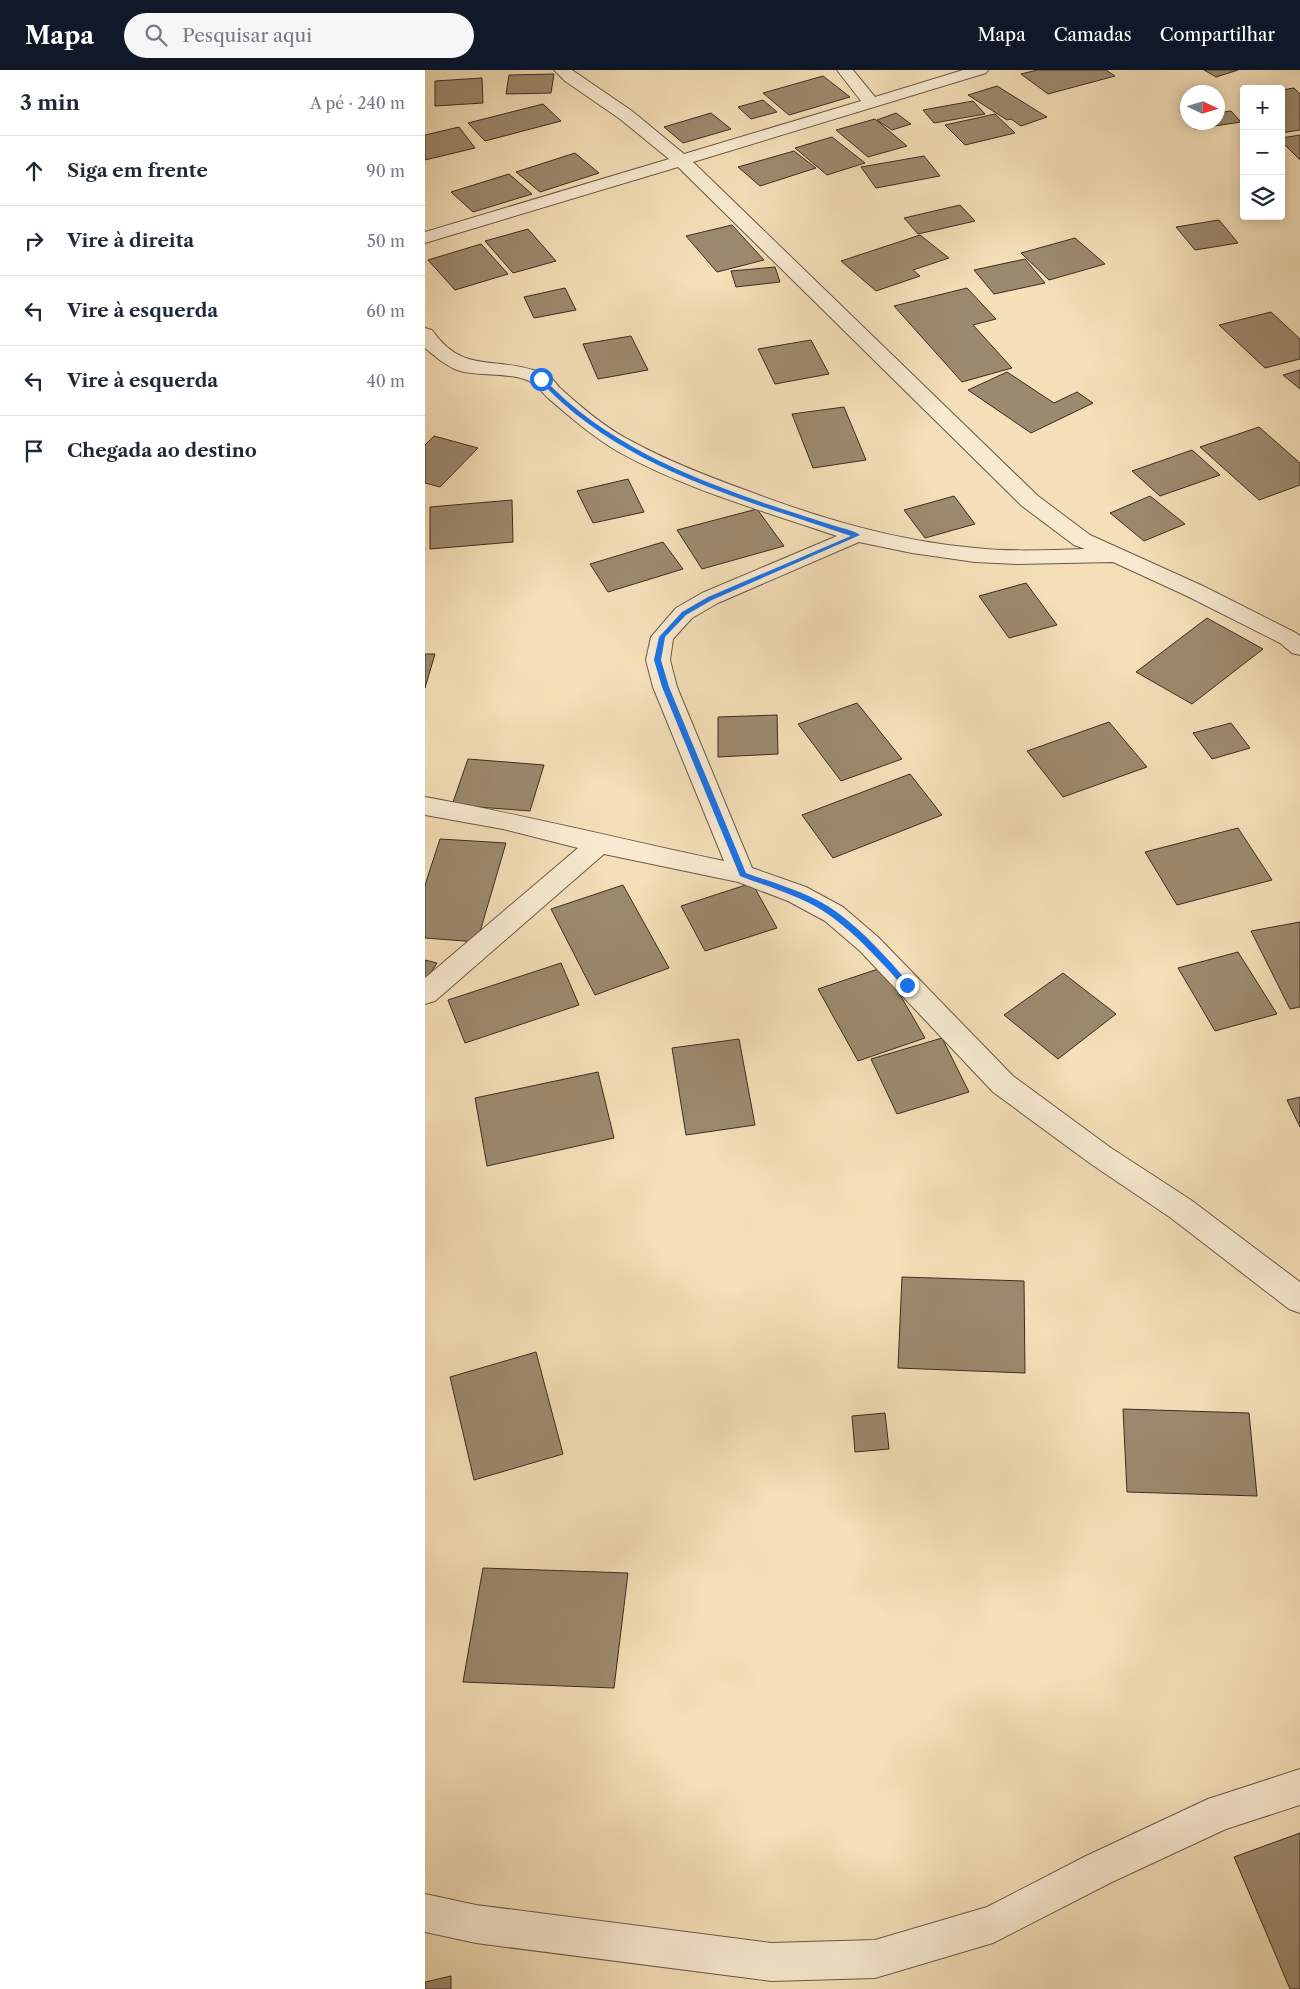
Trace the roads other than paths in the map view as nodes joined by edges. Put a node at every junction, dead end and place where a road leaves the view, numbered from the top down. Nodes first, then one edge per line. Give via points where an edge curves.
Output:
1 (562, 70) edge
2 (845, 70) edge
3 (980, 70) edge
4 (871, 104) junction
5 (681, 160) junction
6 (425, 238) edge
7 (425, 334) edge
8 (857, 535) junction
9 (1114, 556) junction
10 (1300, 648) edge
11 (425, 806) edge
12 (599, 844) junction
13 (743, 874) junction
14 (425, 994) edge
15 (1300, 1300) edge
16 (1300, 1787) edge
17 (425, 1913) edge

1 - 5 street via 626,115
2 - 4 street
3 - 4 street
4 - 5 street
5 - 6 street
5 - 9 street via 1030,501 1082,540
7 - 8 street via 448,357 465,366 519,372 541,379 591,423 624,446 680,473
8 - 9 street via 975,555
8 - 13 street via 710,598 684,613 662,637 658,660 665,687
9 - 10 street via 1195,591 1288,638
11 - 12 street via 503,820
12 - 13 street
12 - 14 street
13 - 15 street via 797,894 833,914 869,944 1003,1084 1101,1156 1181,1208
16 - 17 street via 1221,1812 1099,1869 993,1924 875,1959 771,1962 477,1924

